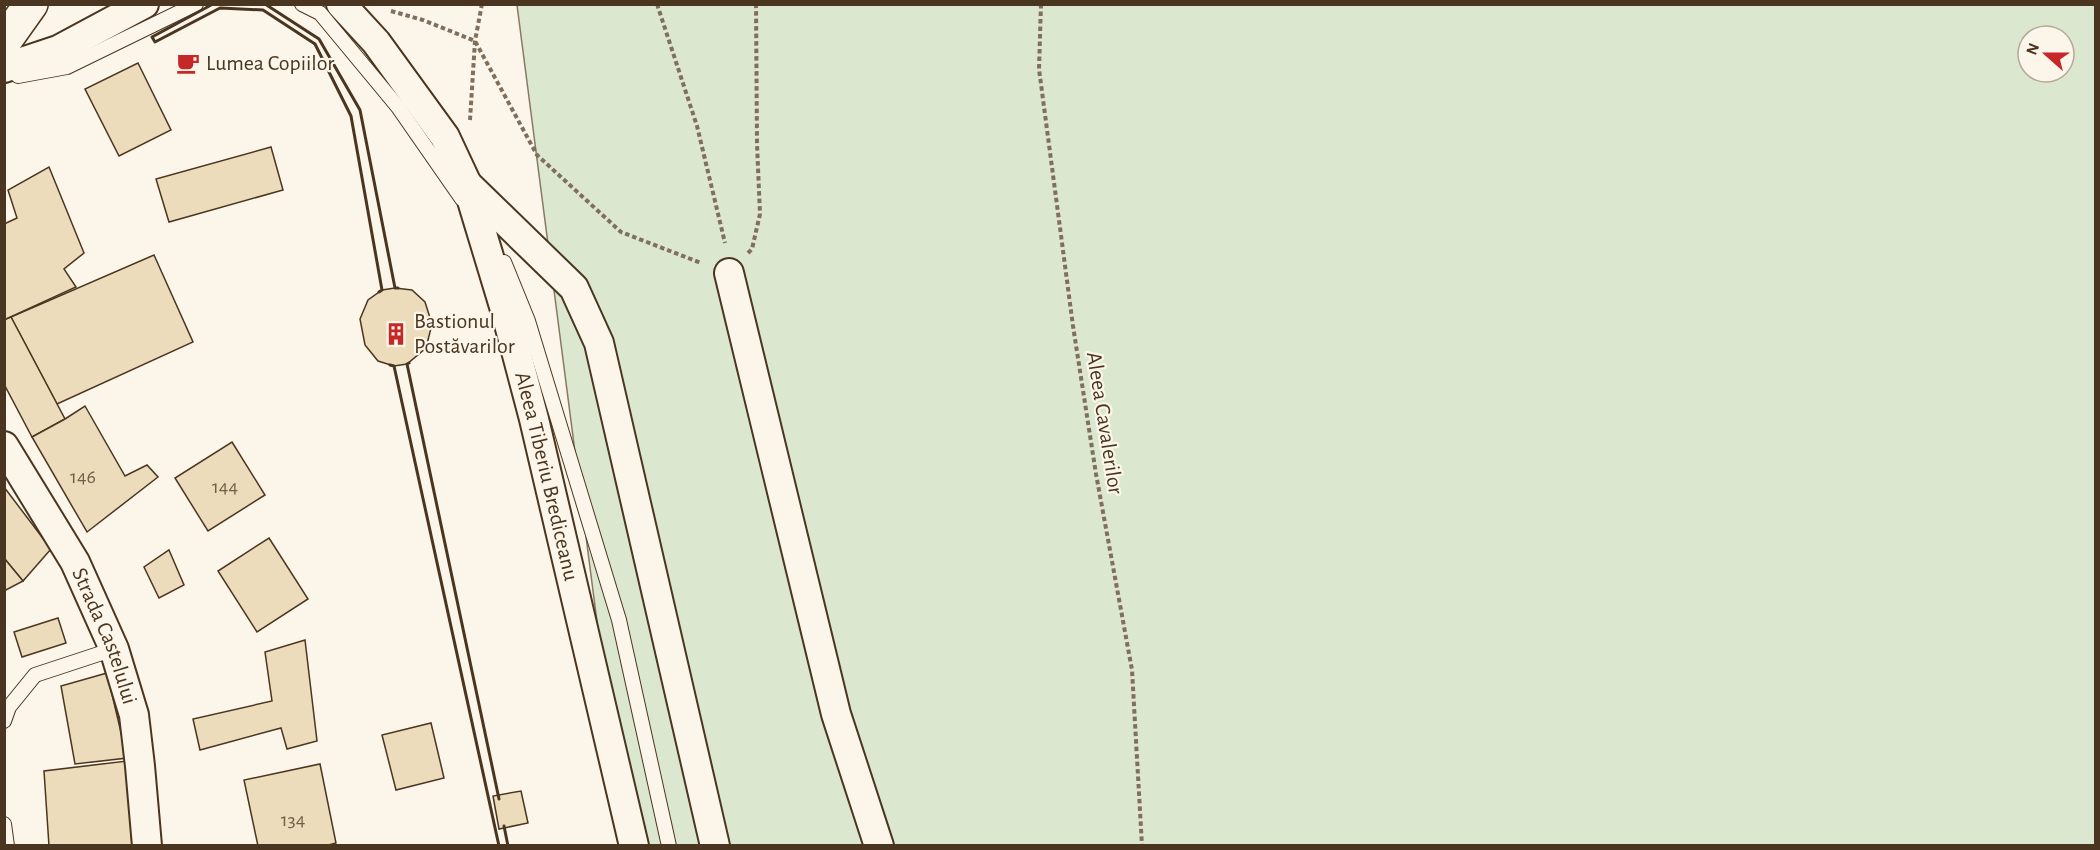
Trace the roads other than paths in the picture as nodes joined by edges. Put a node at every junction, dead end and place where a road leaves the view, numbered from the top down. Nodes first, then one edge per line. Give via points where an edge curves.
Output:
1 (31, 4) edge
2 (144, 4) edge
3 (196, 4) edge
4 (302, 4) edge
5 (341, 4) edge
6 (4, 42) edge
7 (4, 68) edge
8 (4, 77) edge
9 (467, 184) junction
10 (479, 223) junction
11 (729, 273) road end
12 (4, 446) edge
13 (114, 650) junction
14 (4, 722) edge
15 (4, 824) edge
16 (7, 846) edge
17 (147, 846) edge
18 (634, 846) edge
19 (669, 846) edge
20 (715, 846) edge
21 (879, 846) edge

1 - 6 street
2 - 7 street via 58,50
3 - 8 lane via 67,67
4 - 10 lane via 320,14 398,108
5 - 9 street, Aleea Tiberiu Brediceanu via 376,42 445,137
9 - 10 street, Aleea Tiberiu Brediceanu
9 - 20 street via 574,288 599,343
10 - 18 street, Aleea Tiberiu Brediceanu via 534,419
10 - 19 lane via 501,255 532,332 619,620
11 - 21 street via 837,714
12 - 13 street, Strada Castelului via 75,562
13 - 14 lane via 35,675 9,707
13 - 17 street, Strada Castelului via 134,715
15 - 16 lane

